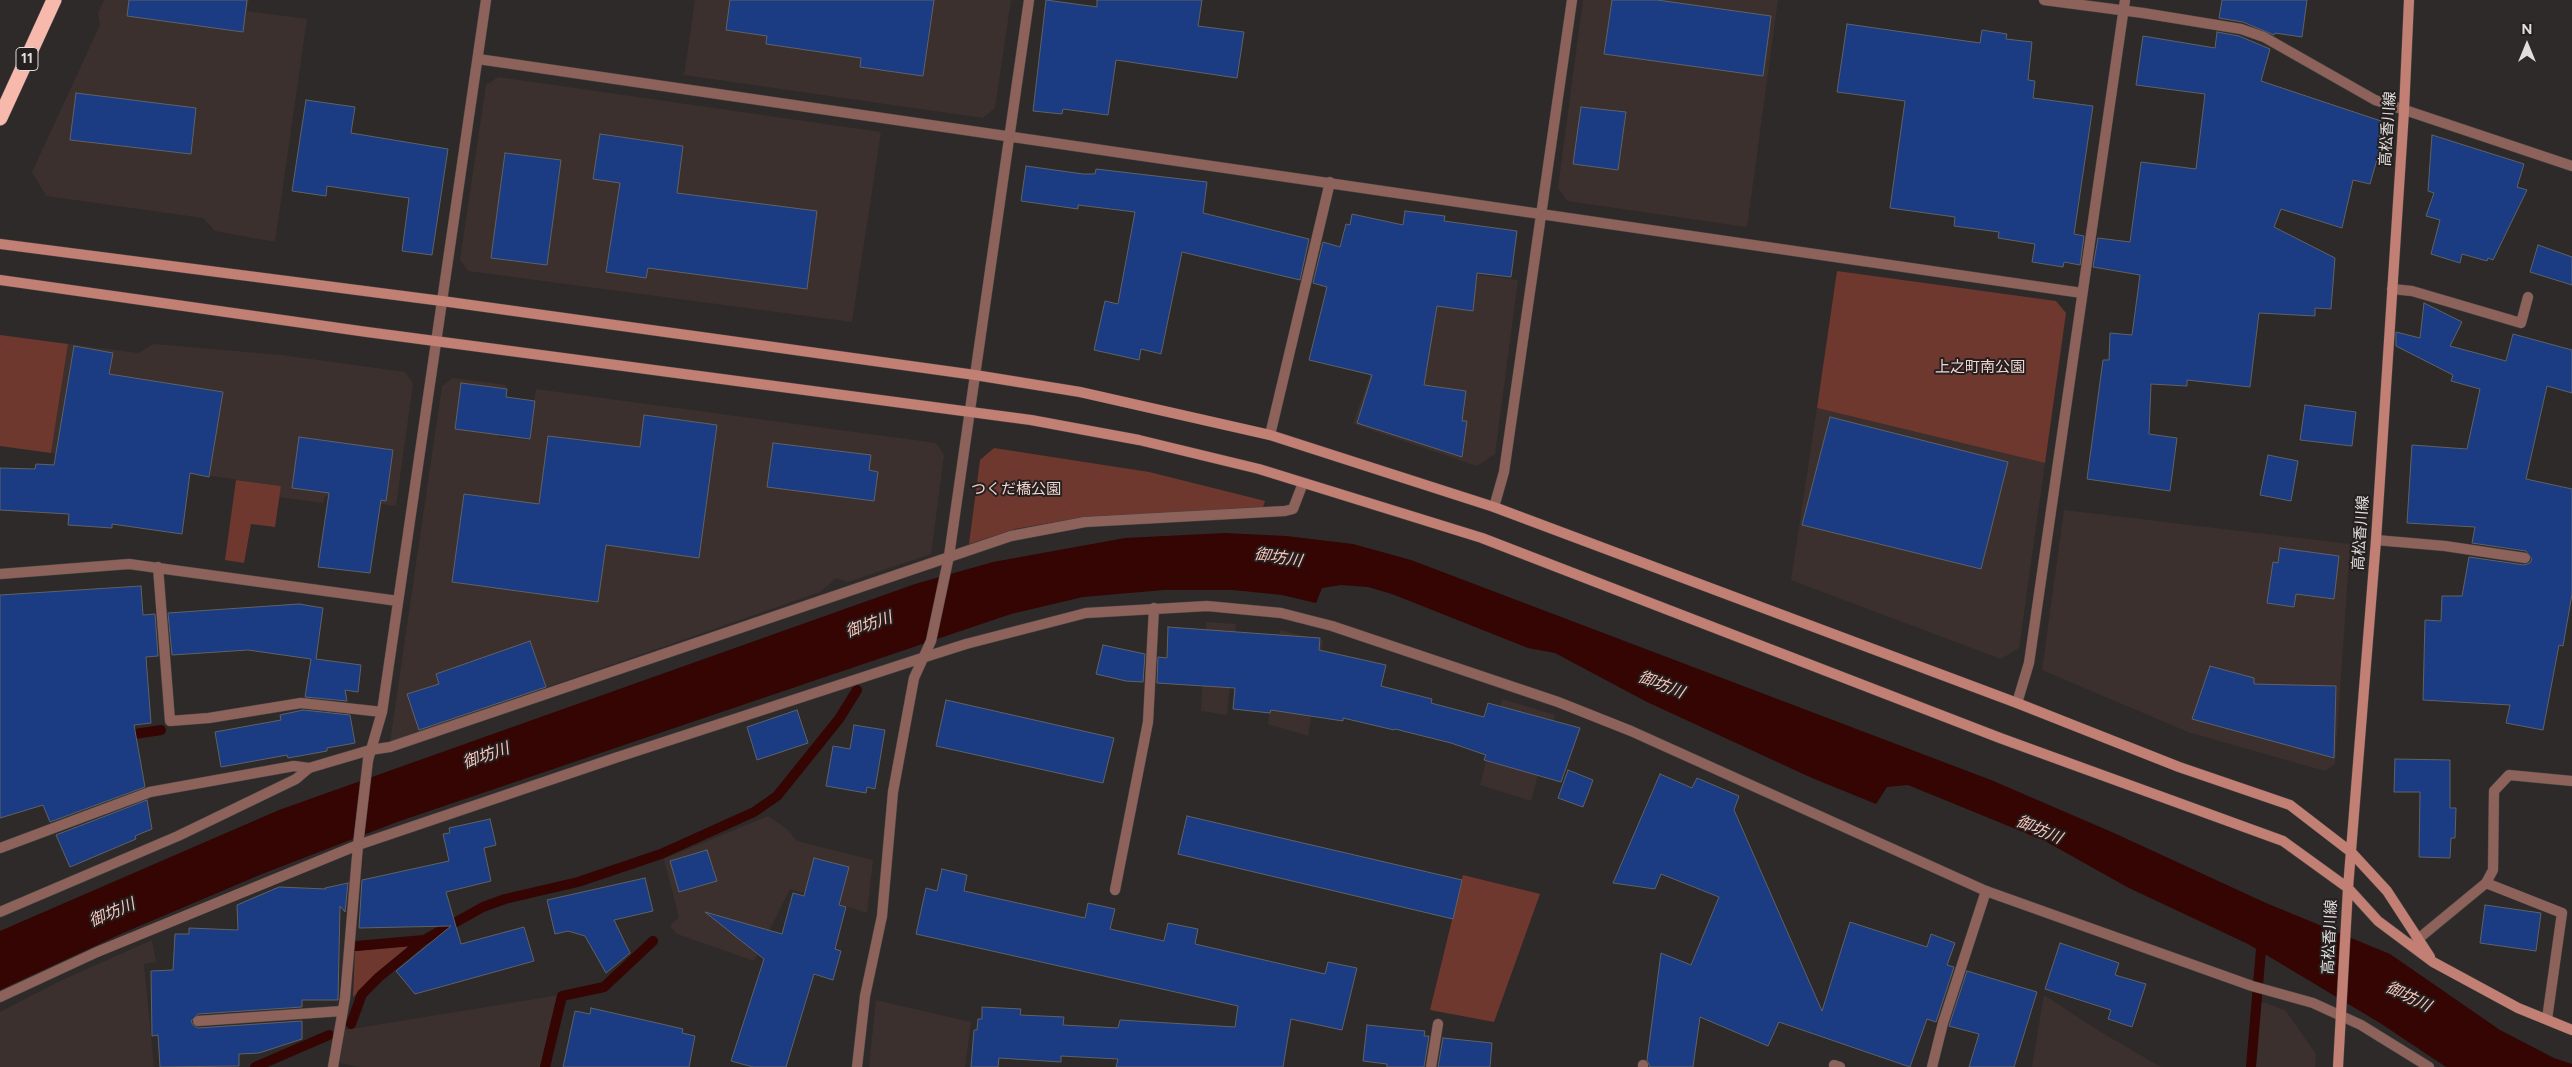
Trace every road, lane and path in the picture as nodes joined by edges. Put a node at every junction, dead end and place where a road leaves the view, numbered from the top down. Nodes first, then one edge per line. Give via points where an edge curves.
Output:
1 (54, 0) edge
2 (486, 0) edge
3 (1029, 0) edge
4 (1572, 0) edge
5 (2044, 0) edge
6 (2125, 0) edge
7 (2409, 0) edge
8 (2123, 12) junction
9 (478, 59) junction
10 (2404, 111) junction
11 (0, 118) edge
12 (1009, 136) junction
13 (2572, 166) edge
14 (1330, 182) junction
15 (1541, 213) junction
16 (0, 244) edge
17 (0, 280) edge
18 (2392, 289) junction
19 (2082, 293) junction
20 (2528, 297) dead end
21 (442, 301) junction
22 (436, 340) junction
23 (975, 376) junction
24 (970, 413) junction
25 (1270, 435) junction
26 (1303, 483) junction
27 (1494, 507) junction
28 (2376, 540) junction
29 (949, 556) junction
30 (2525, 558) dead end
31 (158, 567) junction
32 (0, 574) edge
33 (398, 601) junction
34 (1154, 608) junction
35 (922, 658) junction
36 (2017, 703) junction
37 (382, 712) junction
38 (369, 755) junction
39 (309, 768) junction
40 (2572, 781) edge
41 (358, 845) junction
42 (0, 848) edge
43 (2351, 852) junction
44 (2486, 883) junction
45 (2348, 888) junction
46 (1116, 890) dead end
47 (1986, 890) junction
48 (0, 912) edge
49 (2414, 942) junction
50 (0, 997) edge
51 (342, 1011) junction
52 (2340, 1017) junction
53 (2546, 1019) junction
54 (198, 1021) dead end
55 (1438, 1024) dead end
56 (2572, 1030) edge
57 (333, 1067) edge
58 (857, 1067) edge
59 (1431, 1067) edge
60 (1932, 1067) edge
61 (2338, 1067) edge
62 (2430, 1067) edge

1 - 11 highway, 11
2 - 9 street
3 - 12 street
4 - 15 street
5 - 8 street
6 - 8 street
7 - 10 street, 高松香川線
8 - 10 street via 2143,13 2264,37 2375,100
8 - 19 street
9 - 12 street
9 - 21 street
10 - 13 street
10 - 18 street, 高松香川線
12 - 14 street
12 - 23 street
14 - 15 street
14 - 25 street
15 - 19 street
15 - 27 street via 1504,472
16 - 21 street
17 - 22 street
18 - 20 street via 2412,291 2521,323
18 - 28 street, 高松香川線
19 - 36 street via 2029,663
21 - 22 street
21 - 23 street
22 - 24 street
22 - 33 street
23 - 24 street
23 - 25 street via 1080,392
24 - 26 street via 1031,420 1139,440
24 - 29 street
25 - 27 street
26 - 29 street via 1293,509 1285,511 1085,522 1011,536
26 - 45 street via 1482,538 2000,738 2283,841
27 - 36 street
28 - 30 street
28 - 43 street, 高松香川線
29 - 35 street via 932,642
29 - 38 street
31 - 32 street via 129,564
31 - 33 street
31 - 37 street via 170,721 301,703
33 - 37 street
34 - 35 street via 1086,612
34 - 46 street via 1148,722
34 - 47 street via 1206,606 1281,613 1332,626 1548,699 1631,731
35 - 41 street
35 - 58 street via 914,678 893,792 882,916 865,996
36 - 43 street via 2179,767 2290,805
37 - 38 street
38 - 39 street
38 - 41 street
39 - 42 street via 294,766 150,792
39 - 48 street via 296,778 178,836
40 - 44 street via 2509,775 2494,791 2493,870
41 - 50 street via 97,952
41 - 51 street
43 - 45 street, 高松香川線
43 - 49 street via 2388,891
44 - 49 street
44 - 53 street via 2562,914
45 - 49 street via 2378,920
45 - 52 street, 高松香川線
47 - 52 street via 2243,982 2313,1003
47 - 60 street
49 - 53 street via 2433,962 2518,1008
51 - 54 street
51 - 57 street
52 - 61 street, 高松香川線
52 - 62 street via 2361,1025
53 - 56 street
55 - 59 street

